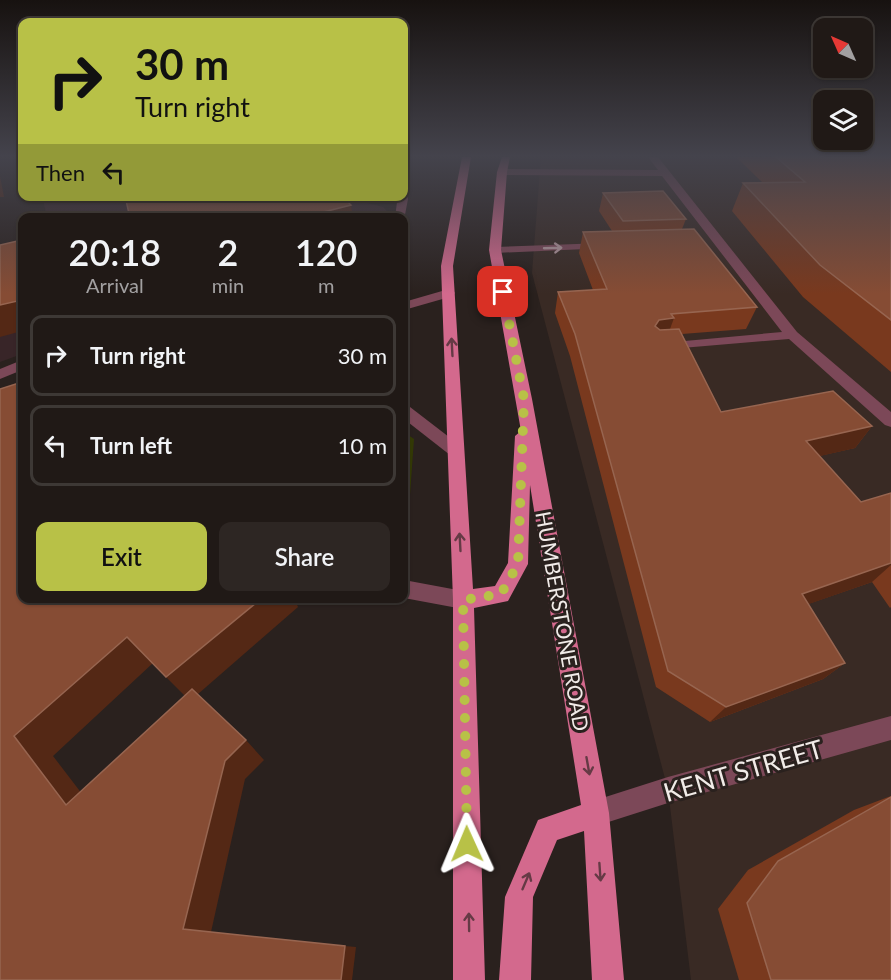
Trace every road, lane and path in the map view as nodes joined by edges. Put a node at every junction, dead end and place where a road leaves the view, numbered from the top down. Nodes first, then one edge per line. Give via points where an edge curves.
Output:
1 (459, 203) edge
2 (499, 203) edge
3 (685, 203) edge
4 (614, 246) edge
5 (495, 250) junction
6 (449, 293) junction
7 (408, 305) edge
8 (792, 335) junction
9 (657, 347) edge
10 (18, 367) edge
11 (0, 374) edge
12 (524, 399) junction
13 (408, 414) edge
14 (891, 421) edge
15 (456, 451) junction
16 (408, 590) edge
17 (463, 600) junction
18 (891, 728) edge
19 (596, 813) junction
20 (470, 980) edge
21 (515, 980) edge
22 (608, 980) edge

1 - 6 main road via 447,266
2 - 5 main road, HUMBERSTONE ROAD
3 - 8 street via 712,243
5 -> 4 street
5 - 12 main road, HUMBERSTONE ROAD
6 - 7 street
15 -> 6 main road
8 - 9 street
8 - 14 street
10 - 11 street
12 - 17 main road via 518,564 501,594
12 -> 19 main road, HUMBERSTONE ROAD
13 - 15 street
17 -> 15 main road
16 - 17 street
20 -> 17 main road
18 - 19 street, KENT STREET
21 -> 19 main road via 519,897 548,830
19 -> 22 main road, HUMBERSTONE ROAD

